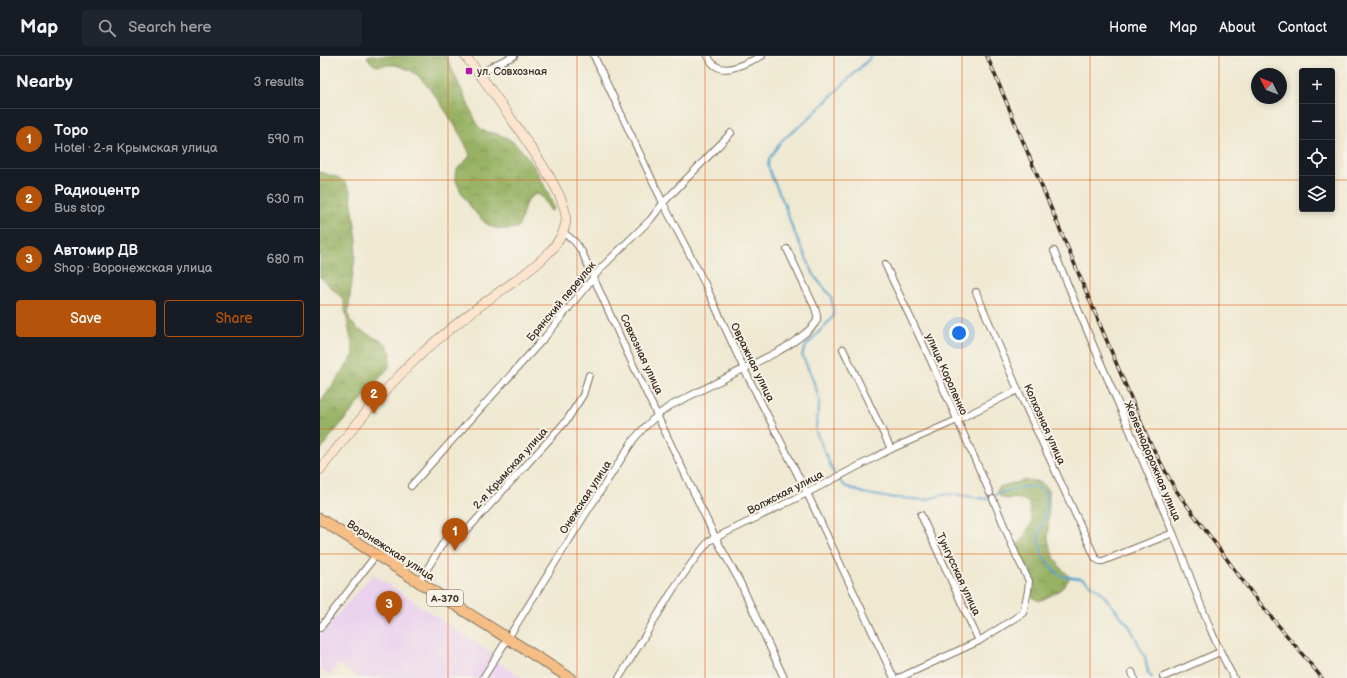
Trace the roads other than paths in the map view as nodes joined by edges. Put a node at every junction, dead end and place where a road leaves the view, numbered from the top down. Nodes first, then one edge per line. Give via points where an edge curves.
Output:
1 (465, 56) edge
2 (514, 56) edge
3 (594, 56) edge
4 (708, 56) edge
5 (762, 56) edge
6 (481, 74) junction
7 (731, 133) dead end
8 (663, 203) junction
9 (563, 232) junction
10 (787, 249) dead end
11 (1054, 251) dead end
12 (885, 264) dead end
13 (593, 277) junction
14 (976, 292) dead end
15 (843, 349) dead end
16 (744, 369) junction
17 (589, 375) dead end
18 (1018, 390) junction
19 (658, 415) junction
20 (957, 420) junction
21 (891, 449) junction
22 (320, 470) edge
23 (412, 486) dead end
24 (807, 493) junction
25 (921, 515) dead end
26 (320, 519) edge
27 (1173, 533) junction
28 (715, 537) junction
29 (376, 555) junction
30 (419, 582) junction
31 (320, 628) edge
32 (508, 638) junction
33 (979, 641) junction
34 (1220, 652) junction
35 (1163, 677) edge
36 (484, 678) edge
37 (570, 678) edge
38 (619, 678) edge
39 (784, 678) edge
40 (894, 678) edge
41 (899, 678) edge
42 (1234, 678) edge

1 - 6 main road
2 - 6 street
3 - 8 street, Овражная улица
4 - 5 street via 715,66 727,70
6 - 9 main road via 546,170 565,210
7 - 8 street, Брянский переулок
8 - 13 street, Брянский переулок via 651,219
8 - 16 street, Овражная улица via 705,284
9 - 13 street, Совхозная улица via 582,252
9 - 22 main road via 547,254 439,338 398,376
10 - 16 street via 815,308 817,320 814,326 792,344
11 - 27 street, Железнодорожная улица
12 - 20 street, улица Короленко
13 - 19 street, Совхозная улица
13 - 23 street, Брянский переулок via 540,342
14 - 18 street, Колхозная улица
15 - 21 street
16 - 19 street, Онежская улица via 670,406
16 - 24 street, Овражная улица
17 - 30 street, 2-я Крымская улица via 583,395 567,420 468,529 445,540
18 - 20 street, Волжская улица
18 - 27 street, Колхозная улица via 1094,556 1100,562
19 - 28 street, Совхозная улица
19 - 32 street, Онежская улица via 634,439
20 - 21 street, Волжская улица
20 - 33 street, улица Короленко via 1029,581 1023,613
21 - 24 street, Волжская улица
24 - 28 street, Волжская улица
24 - 40 street, Овражная улица
25 - 33 street, Тунгусская улица
26 - 29 highway, Воронежская улица / А-370
27 - 34 street, Железнодорожная улица
28 - 38 street, Волжская улица via 703,547 674,588
28 - 39 street, Совхозная улица via 740,582
29 - 30 highway, Воронежская улица / А-370
29 - 31 street
30 - 32 highway, Воронежская улица / А-370
32 - 36 street, Онежская улица
32 - 37 highway, Воронежская улица / А-370
33 - 41 street
34 - 35 street
34 - 42 street, Железнодорожная улица

